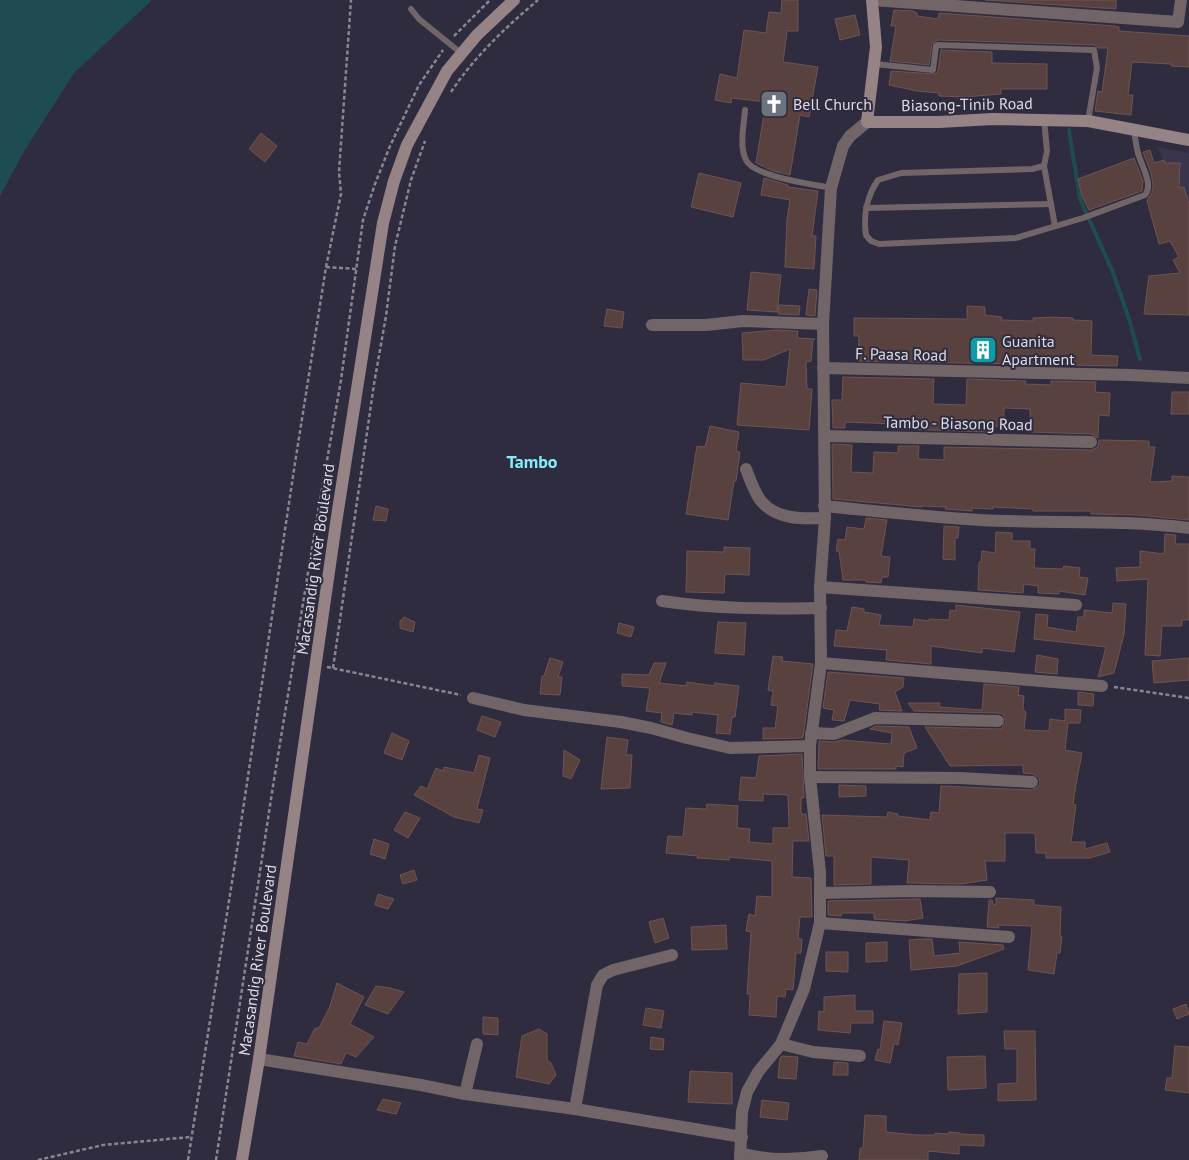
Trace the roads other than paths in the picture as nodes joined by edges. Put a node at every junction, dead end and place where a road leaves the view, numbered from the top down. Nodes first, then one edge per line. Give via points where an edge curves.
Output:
1 (514, 0) edge
2 (872, 0) edge
3 (1181, 0) edge
4 (411, 9) dead end
5 (1184, 22) edge
6 (461, 54) junction
7 (875, 64) junction
8 (745, 110) dead end
9 (1044, 119) junction
10 (1088, 121) junction
11 (867, 122) junction
12 (1134, 129) junction
13 (1189, 140) edge
14 (1044, 166) junction
15 (831, 188) junction
16 (1050, 204) junction
17 (866, 208) junction
18 (1054, 226) junction
19 (823, 324) junction
20 (652, 325) dead end
21 (823, 368) junction
22 (1189, 378) edge
23 (825, 436) junction
24 (1091, 442) dead end
25 (746, 469) dead end
26 (824, 512) junction
27 (1189, 528) edge
28 (820, 587) junction
29 (662, 601) dead end
30 (1076, 605) dead end
31 (821, 608) junction
32 (821, 663) junction
33 (1102, 686) road end
34 (473, 698) road end
35 (998, 721) dead end
36 (810, 740) junction
37 (810, 777) junction
38 (1032, 782) dead end
39 (820, 892) junction
40 (990, 892) dead end
41 (820, 923) junction
42 (1009, 936) dead end
43 (672, 954) dead end
44 (477, 1044) dead end
45 (781, 1044) junction
46 (860, 1056) dead end
47 (259, 1060) junction
48 (465, 1094) junction
49 (576, 1108) junction
50 (742, 1137) junction
51 (822, 1156) dead end
52 (740, 1157) edge
53 (242, 1160) edge

1 - 6 street, Macasandig River Boulevard via 476,35
2 - 5 street
2 - 7 street via 876,26
3 - 5 street
4 - 6 lane
6 - 47 street, Macasandig River Boulevard via 447,71 407,145 383,222
7 - 10 lane via 933,70 938,45 1094,50 1097,68
7 - 11 street
8 - 15 lane via 743,145 749,164 779,178
9 - 10 street, Biasong-Tinib Road
9 - 11 street, Biasong-Tinib Road
9 - 14 lane via 1047,151
10 - 12 street, Biasong-Tinib Road
11 - 15 street via 843,146
12 - 13 street, Biasong-Tinib Road
12 - 18 lane via 1149,187 1147,193
14 - 16 lane
14 - 17 lane via 883,177 875,184
15 - 19 street
16 - 17 lane
16 - 18 lane
17 - 18 lane via 866,235 879,244 1016,238
19 - 20 street via 743,321
19 - 21 street
21 - 22 street, F. Paasa Road
21 - 23 street
23 - 24 street, Tambo - Biasong Road
23 - 26 street
25 - 26 street via 761,501 770,509 791,518 803,519
26 - 27 street via 981,520 1110,522
26 - 28 street
28 - 30 street
28 - 31 street
29 - 31 street via 749,609
31 - 32 street
32 - 33 street
32 - 36 street
34 - 36 street via 524,710 621,722 730,748
35 - 36 street via 875,718
36 - 37 street
37 - 38 street
37 - 39 street
39 - 40 street
39 - 41 street
41 - 42 street
41 - 45 street via 804,989
43 - 49 street via 603,975 597,985
44 - 48 street
45 - 46 street via 813,1052
45 - 50 street via 758,1072 747,1092 742,1112
47 - 48 street
47 - 53 street, Macasandig River Boulevard
48 - 49 street
49 - 50 street
50 - 52 street
51 - 52 street

